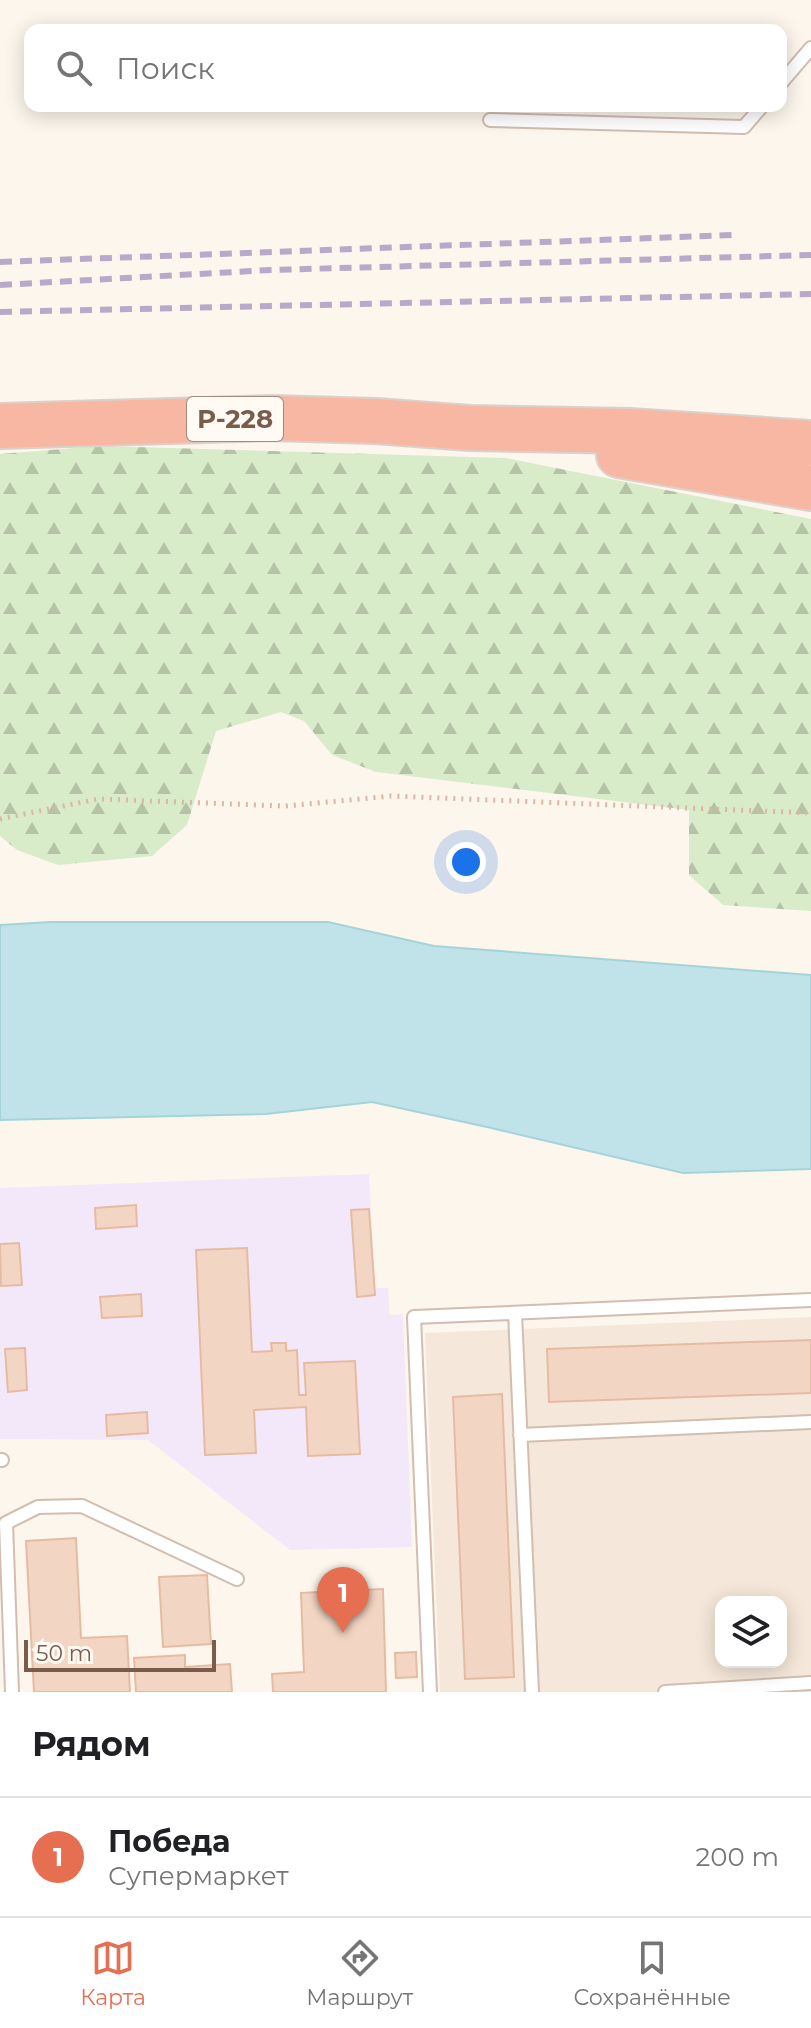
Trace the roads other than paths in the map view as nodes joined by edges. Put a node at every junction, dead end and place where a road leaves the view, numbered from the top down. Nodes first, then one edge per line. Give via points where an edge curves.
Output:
1 (811, 48) edge
2 (787, 76) edge
3 (757, 112) edge
4 (490, 120) dead end
5 (0, 426) edge
6 (470, 428) junction
7 (811, 443) edge
8 (811, 488) edge
9 (811, 1300) edge
10 (515, 1313) junction
11 (811, 1422) edge
12 (520, 1435) junction
13 (237, 1579) dead end
14 (811, 1683) edge
15 (12, 1692) edge
16 (430, 1692) edge
17 (532, 1692) edge
18 (665, 1692) edge

1 - 2 lane
3 - 4 lane via 744,127
5 - 6 highway, Р-228 via 272,418
6 - 7 highway, Р-228
6 - 8 highway, Р-228
9 - 10 lane
10 - 12 lane
10 - 16 lane via 414,1317
11 - 12 lane
12 - 17 lane
13 - 15 lane via 82,1506 38,1507 6,1523
14 - 18 lane

